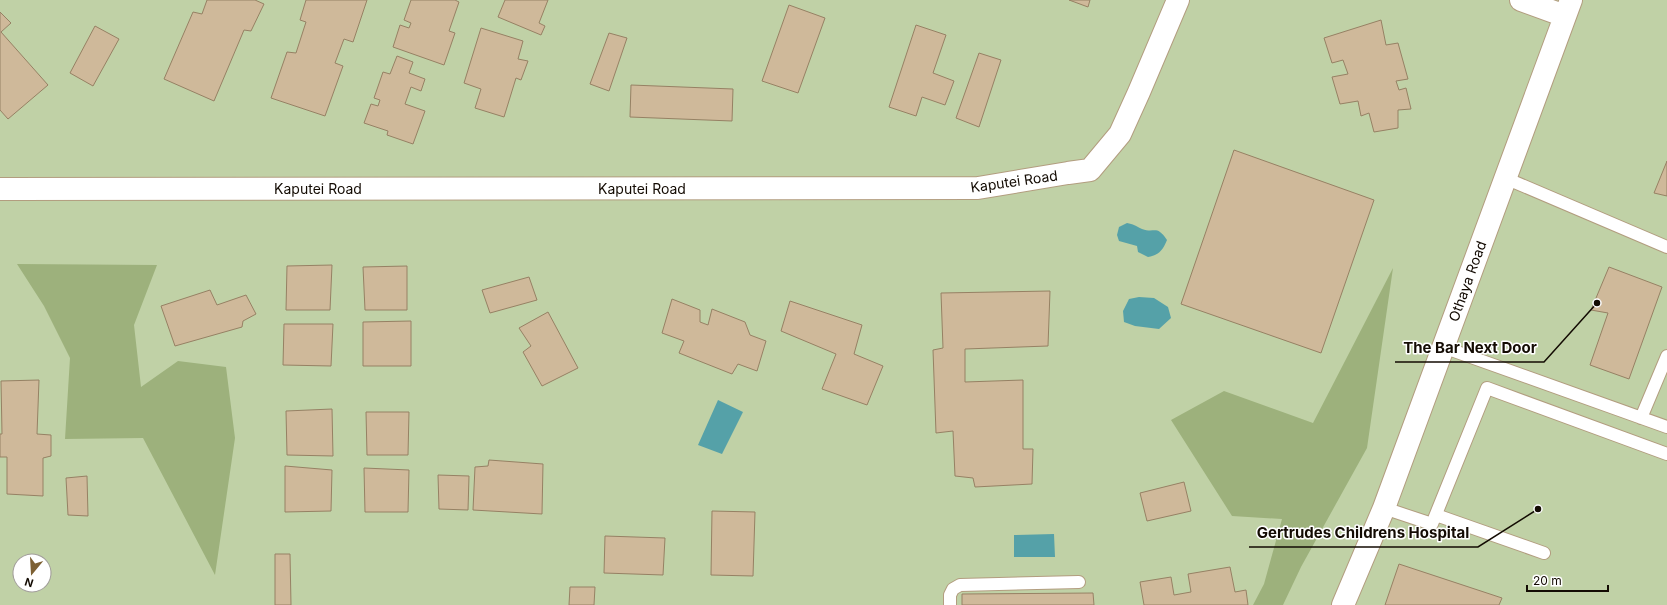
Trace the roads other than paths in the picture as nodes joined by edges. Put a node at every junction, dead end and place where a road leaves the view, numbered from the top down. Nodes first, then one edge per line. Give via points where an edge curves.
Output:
1 (1178, 0) edge
2 (1521, 0) edge
3 (1568, 8) edge
4 (1505, 178) junction
5 (0, 189) edge
6 (1667, 247) edge
7 (1443, 347) junction
8 (1667, 356) edge
9 (1642, 418) junction
10 (1667, 428) edge
11 (1667, 454) edge
12 (1384, 508) junction
13 (1436, 515) junction
14 (1544, 553) dead end
15 (1079, 582) dead end
16 (950, 605) edge
17 (1343, 605) edge

1 - 5 street, Kaputei Road via 1120,134 1090,170 978,188
2 - 3 street
3 - 4 street, Othaya Road
4 - 6 lane
4 - 7 street, Othaya Road
7 - 9 lane
7 - 12 street, Othaya Road
8 - 9 lane
9 - 10 lane
11 - 13 lane via 1487,388
12 - 13 lane via 1432,524
12 - 17 street, Othaya Road
13 - 14 lane
15 - 16 lane via 960,585 953,589

